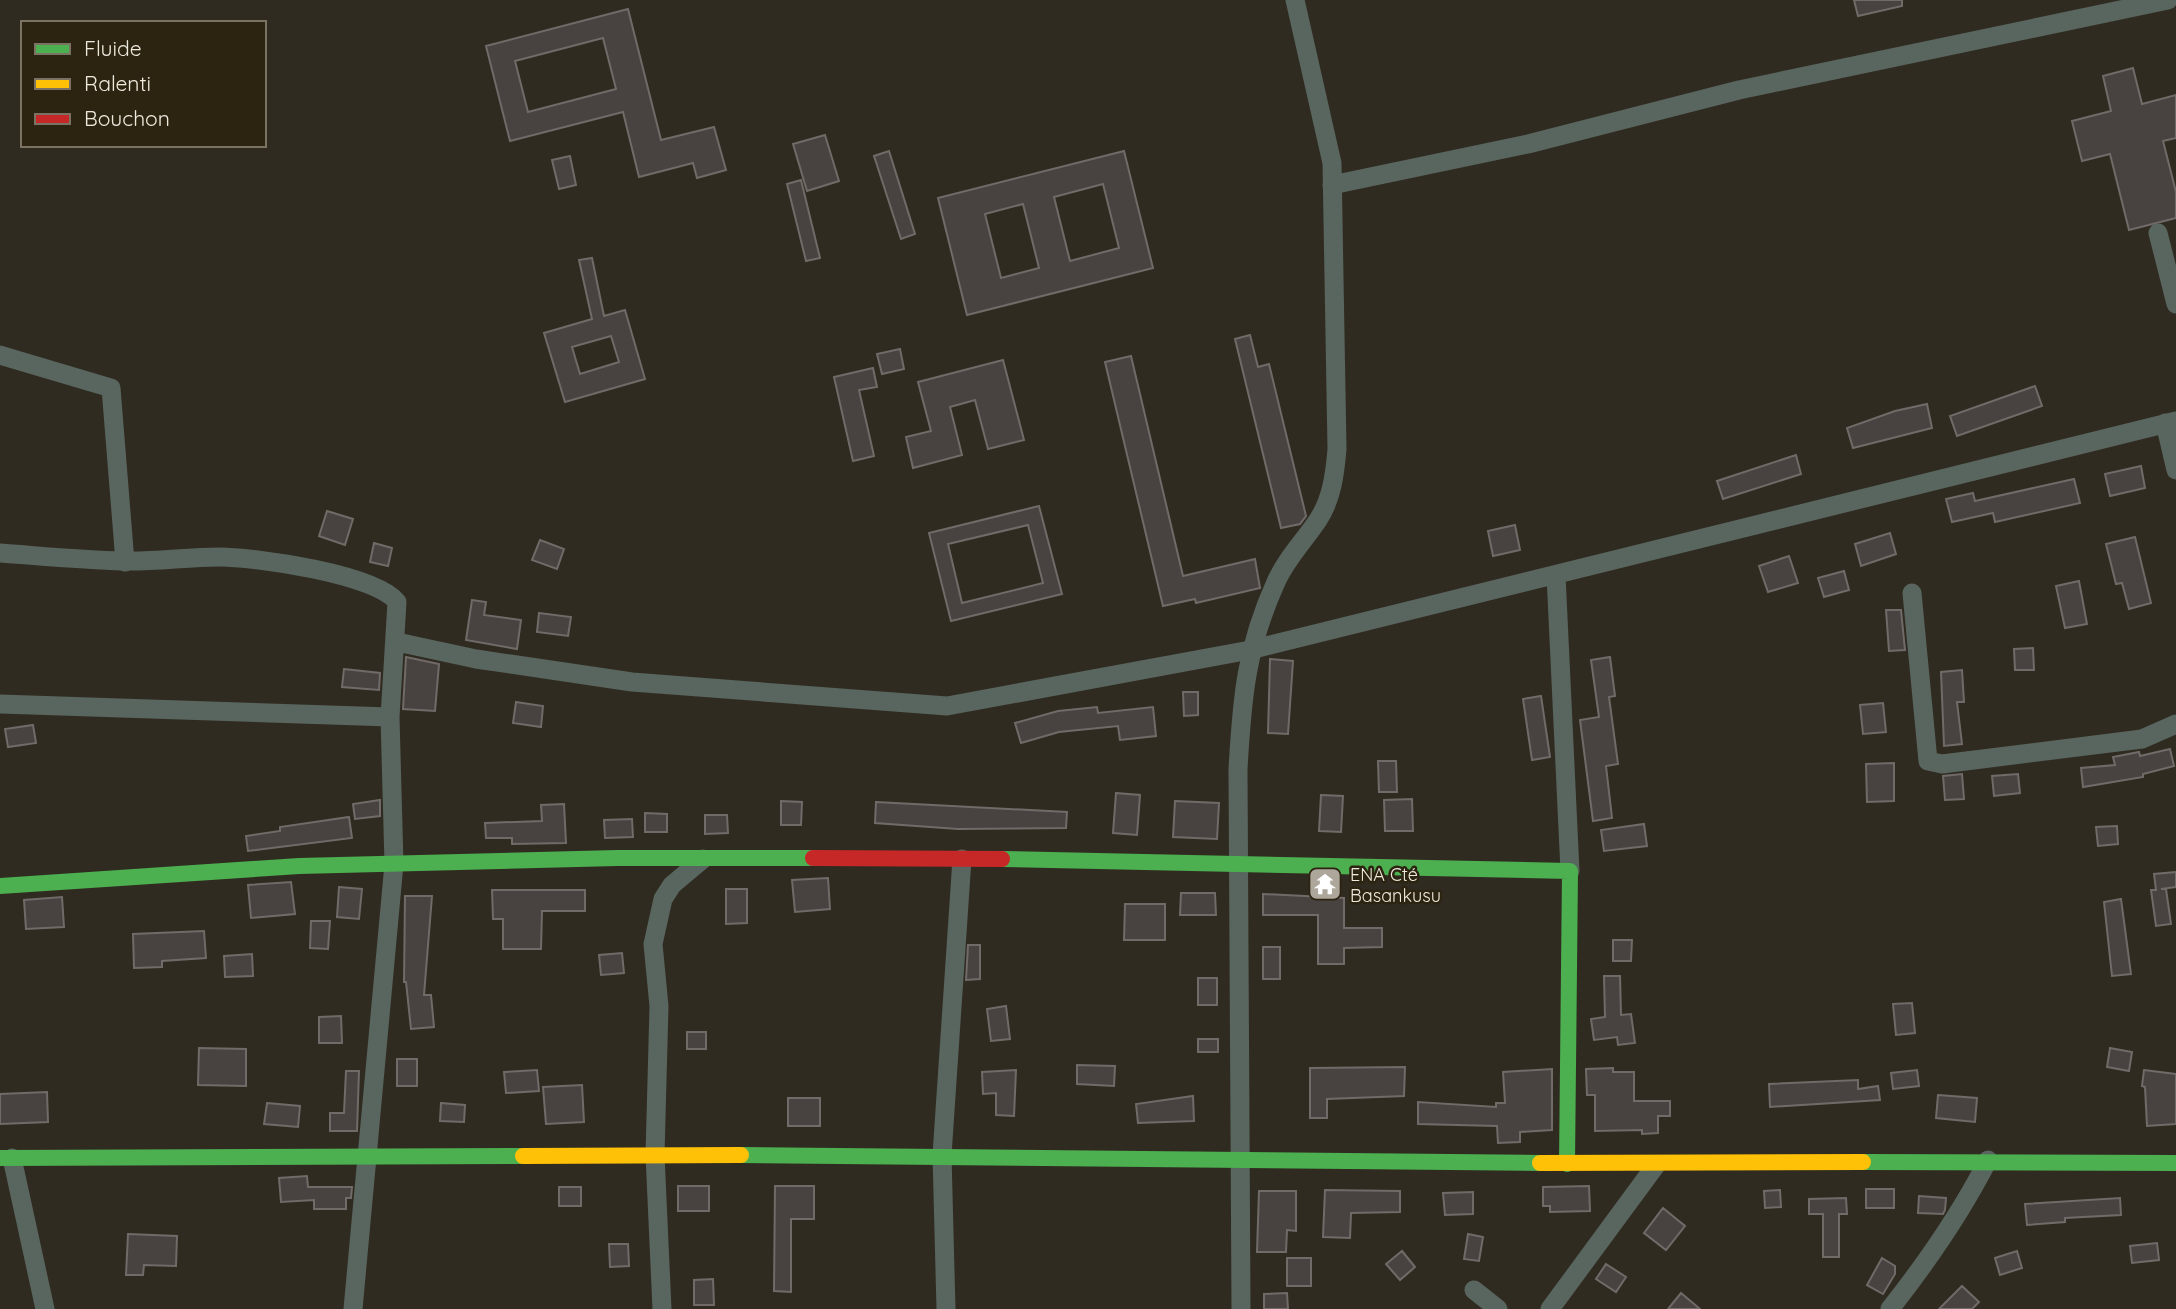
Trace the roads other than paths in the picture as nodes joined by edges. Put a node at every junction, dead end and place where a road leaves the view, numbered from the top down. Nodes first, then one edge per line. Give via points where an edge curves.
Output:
1 (1295, 0) edge
2 (2168, 0) edge
3 (1332, 185) junction
4 (2158, 233) dead end
5 (2173, 280) edge
6 (2176, 304) edge
7 (0, 355) edge
8 (2171, 422) edge
9 (2176, 470) edge
10 (0, 553) edge
11 (125, 562) junction
12 (1556, 575) junction
13 (1912, 593) dead end
14 (397, 642) junction
15 (1250, 650) junction
16 (0, 704) edge
17 (390, 717) junction
18 (2176, 724) edge
19 (703, 859) junction
20 (962, 859) junction
21 (1240, 863) junction
22 (394, 864) junction
23 (1570, 871) junction
24 (0, 886) edge
25 (655, 1155) junction
26 (942, 1155) junction
27 (368, 1156) junction
28 (6, 1158) edge
29 (1238, 1159) junction
30 (1989, 1160) junction
31 (2176, 1163) edge
32 (1567, 1164) junction
33 (1656, 1165) junction
34 (1474, 1290) dead end
35 (45, 1309) edge
36 (353, 1309) edge
37 (662, 1309) edge
38 (946, 1309) edge
39 (1241, 1309) edge
40 (1498, 1309) edge
41 (1550, 1309) edge
42 (1890, 1309) edge

1 - 3 street via 1332,163
2 - 3 street via 1739,90 1528,144
3 - 15 street via 1336,471 1319,519 1278,578
4 - 5 street
5 - 6 street
7 - 11 street via 111,388
8 - 9 street
8 - 12 street
10 - 11 street
11 - 14 street via 255,559 384,589 397,601
12 - 15 street
12 - 23 street
13 - 18 street via 1928,761 1942,764 2142,739
14 - 15 street via 476,659 632,681 947,706
14 - 17 street
15 - 21 street via 1242,689 1238,769
16 - 17 street
17 - 22 street
19 - 20 street
19 - 22 street
19 - 25 street via 672,885 656,921
20 - 21 street
20 - 26 street
21 - 23 street
21 - 29 street
22 - 24 street
22 - 27 street
23 - 32 street
25 - 26 street
25 - 27 street
25 - 37 street
26 - 29 street
26 - 38 street
27 - 28 street
27 - 36 street
28 - 35 street
29 - 32 street
29 - 39 street
30 - 31 street
30 - 33 street
30 - 42 street via 1920,1271
32 - 33 street
33 - 41 street
34 - 40 street

